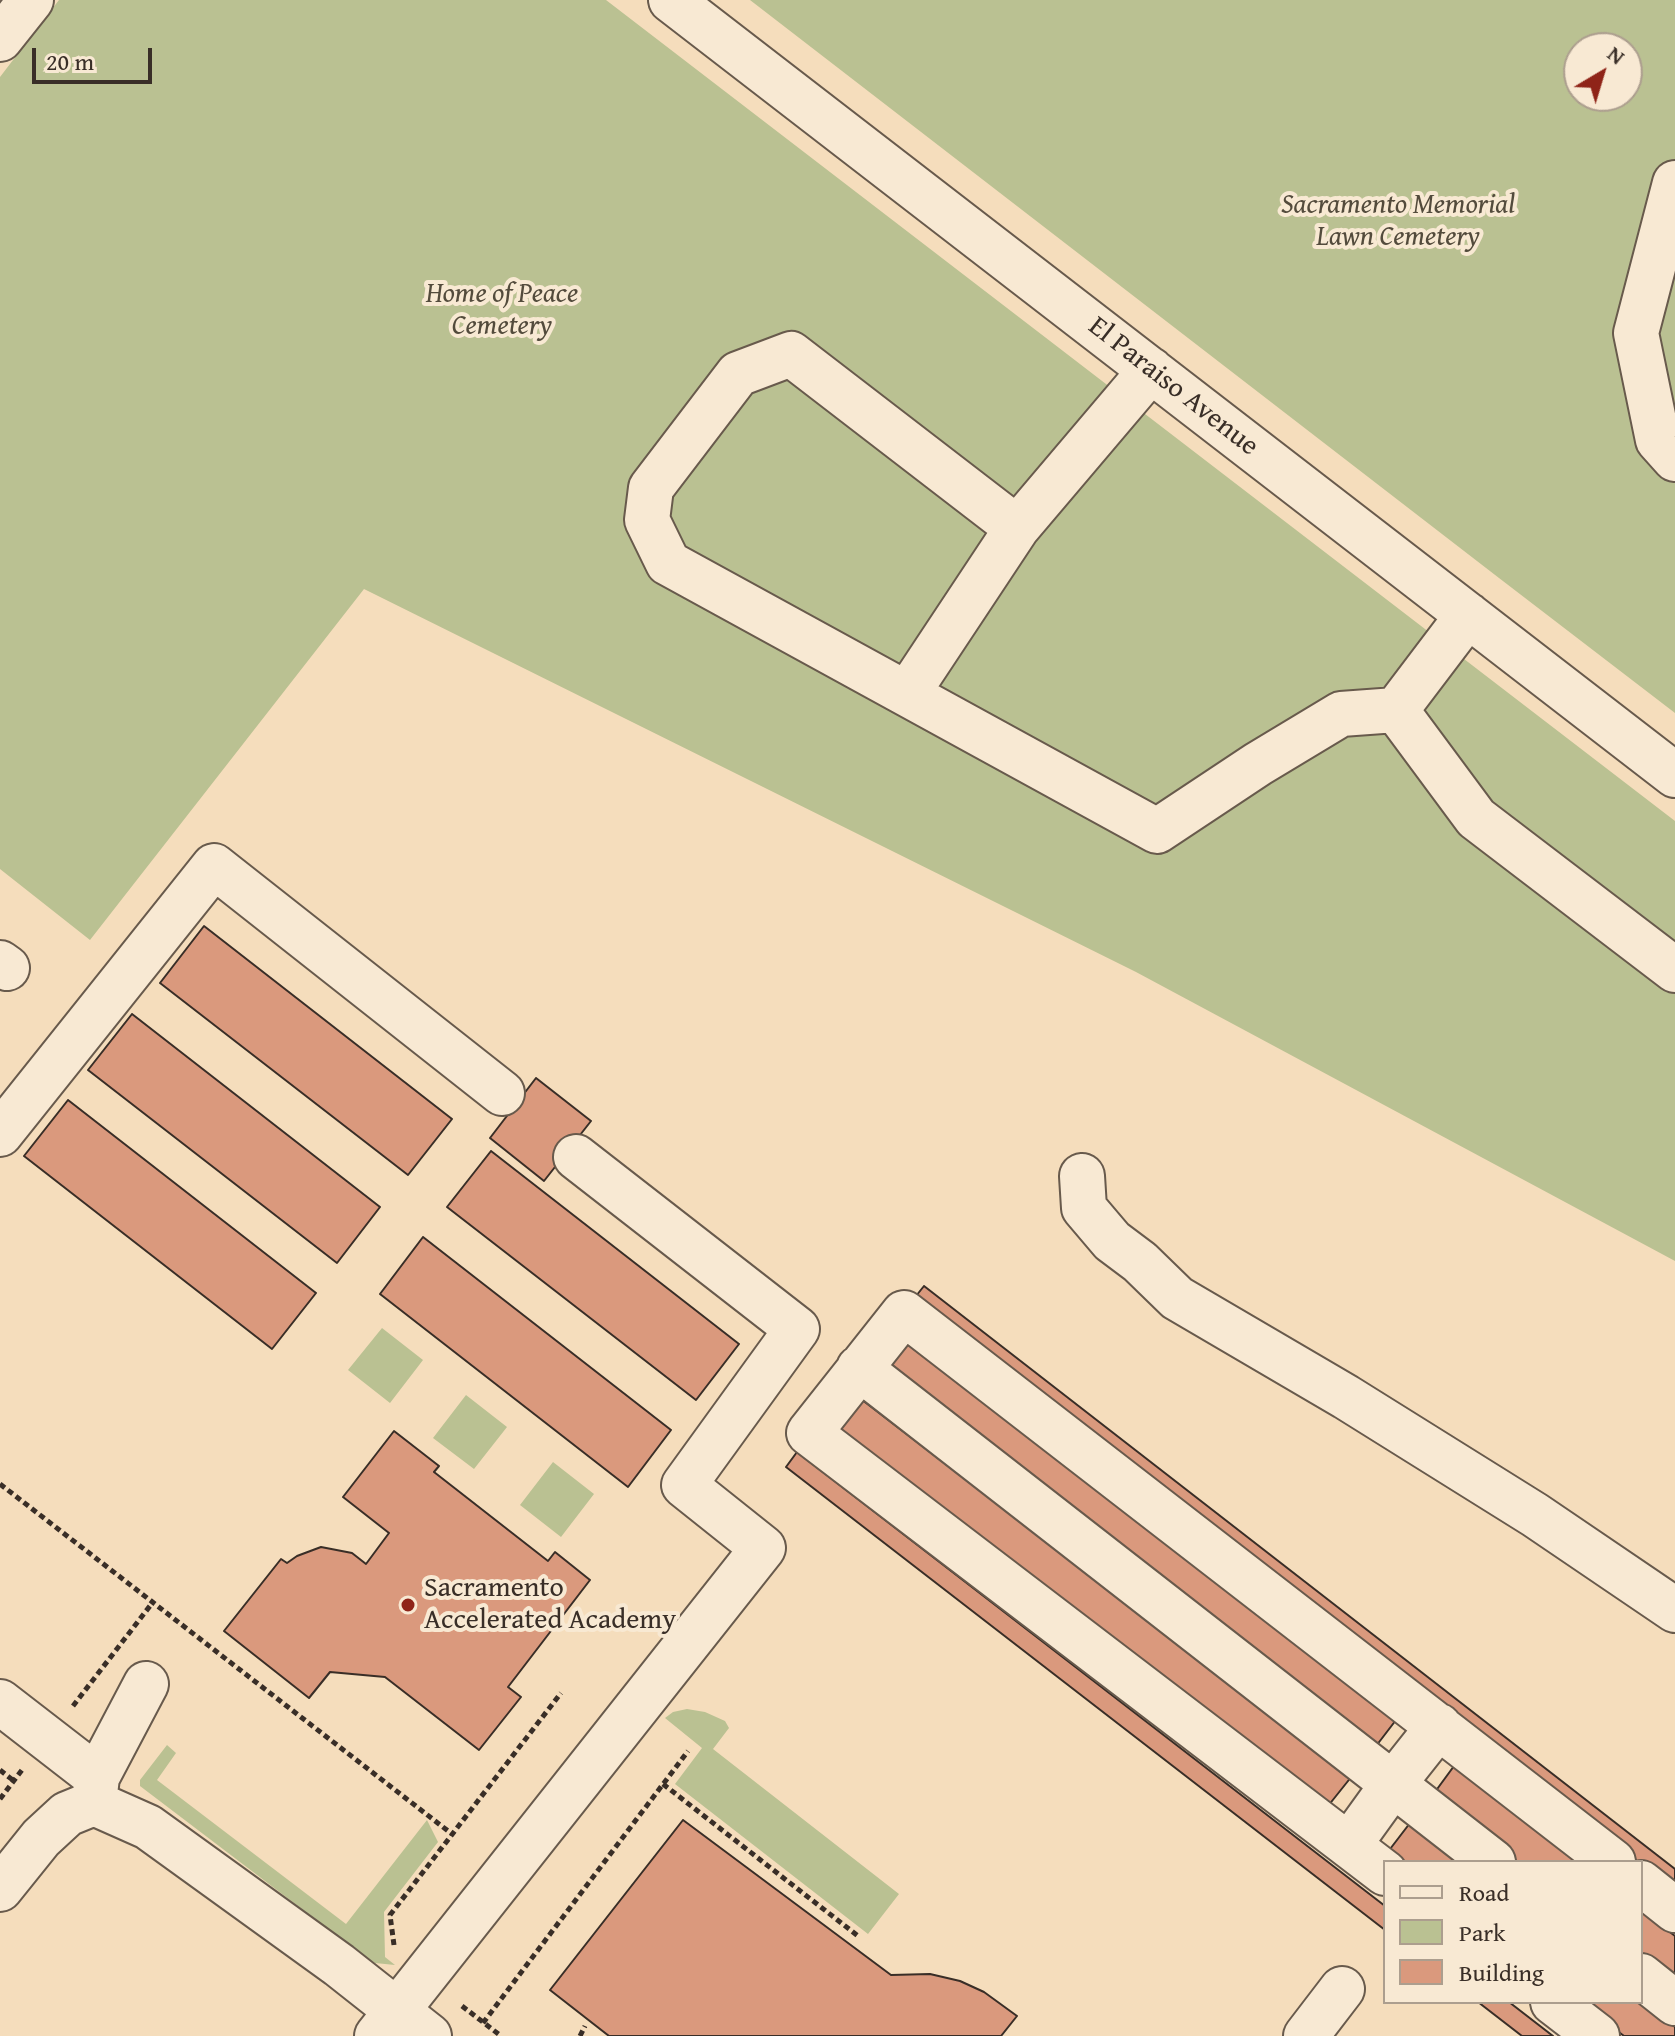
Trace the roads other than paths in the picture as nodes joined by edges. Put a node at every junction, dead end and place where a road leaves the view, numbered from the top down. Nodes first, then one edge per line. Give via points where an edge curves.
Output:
1 (31, 0) edge
2 (671, 0) edge
3 (0, 39) edge
4 (1675, 183) edge
5 (1151, 370) junction
6 (1675, 459) edge
7 (1017, 528) junction
8 (1468, 615) junction
9 (907, 694) junction
10 (1396, 710) junction
11 (1675, 775) edge
12 (1675, 970) edge
13 (502, 1093) dead end
14 (0, 1134) edge
15 (576, 1157) dead end
16 (1082, 1176) dead end
17 (859, 1368) junction
18 (1675, 1610) edge
19 (146, 1684) dead end
20 (0, 1702) edge
21 (1439, 1726) junction
22 (1393, 1784) junction
23 (96, 1790) junction
24 (1349, 1845) junction
25 (1490, 1860) edge
26 (1610, 1860) edge
27 (1383, 1871) edge
28 (1643, 1885) edge
29 (0, 1889) edge
30 (1675, 1910) edge
31 (1643, 1978) edge
32 (1342, 1989) dead end
33 (1675, 2003) edge
34 (1556, 2004) edge
35 (401, 2028) edge
36 (1306, 2036) edge
37 (1597, 2036) edge

1 - 3 street
2 - 5 street, El Paraiso Avenue
4 - 6 street via 1636,333 1658,440
5 - 7 street
5 - 8 street, El Paraiso Avenue
7 - 9 street
7 - 9 street via 791,354 738,374 651,488 647,520 668,563
8 - 10 street
8 - 11 street, El Paraiso Avenue
9 - 10 street via 1157,831 1341,714
10 - 12 street via 1476,818
13 - 14 street via 214,866
15 - 35 street via 797,1329 684,1485 763,1548
16 - 18 street via 1084,1208 1112,1241 1177,1298 1346,1397
17 - 21 street via 904,1313
17 - 22 street
17 - 24 street via 809,1433
19 - 23 street
20 - 23 street via 47,1738
21 - 22 street
21 - 26 street
22 - 24 street
22 - 25 street
23 - 29 street via 41,1838
23 - 35 street via 328,1957
24 - 27 street
28 - 30 street
31 - 33 street
32 - 36 street
34 - 37 street

